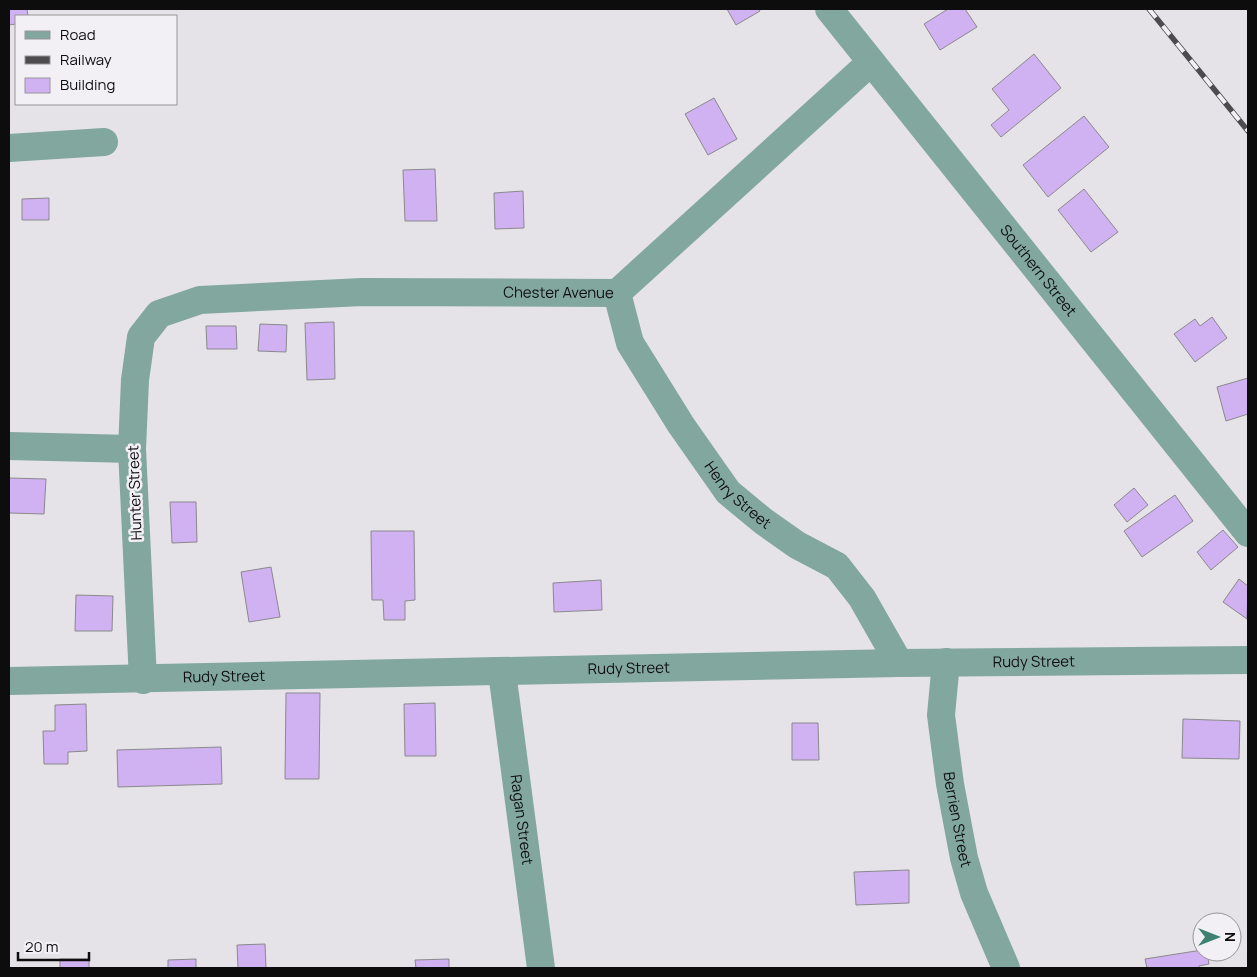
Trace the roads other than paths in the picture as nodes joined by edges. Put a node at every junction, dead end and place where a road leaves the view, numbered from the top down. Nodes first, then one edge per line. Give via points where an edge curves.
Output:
1 (829, 9) edge
2 (871, 62) junction
3 (104, 142) dead end
4 (9, 148) edge
5 (616, 293) junction
6 (160, 314) joint
7 (9, 446) edge
8 (132, 449) junction
9 (1248, 533) edge
10 (1248, 660) edge
11 (899, 662) junction
12 (946, 662) junction
13 (502, 672) junction
14 (143, 680) junction
15 (9, 681) edge
16 (541, 968) edge
17 (1006, 968) edge

1 - 2 street, Southern Street
2 - 5 street, Chester Avenue
2 - 9 street, Southern Street
3 - 4 street
5 - 6 street, Chester Avenue via 362,292 200,300
5 - 11 street, Henry Street via 630,343 680,424 728,492 797,545 837,566 862,598
6 - 8 street, Hunter Street via 141,336
7 - 8 street
8 - 14 street, Hunter Street
10 - 12 street, Rudy Street
11 - 12 street, Rudy Street
11 - 13 street, Rudy Street
12 - 17 street, Berrien Street via 941,715 950,784 974,893
13 - 14 street, Rudy Street
13 - 16 street, Ragan Street
14 - 15 street, Rudy Street

